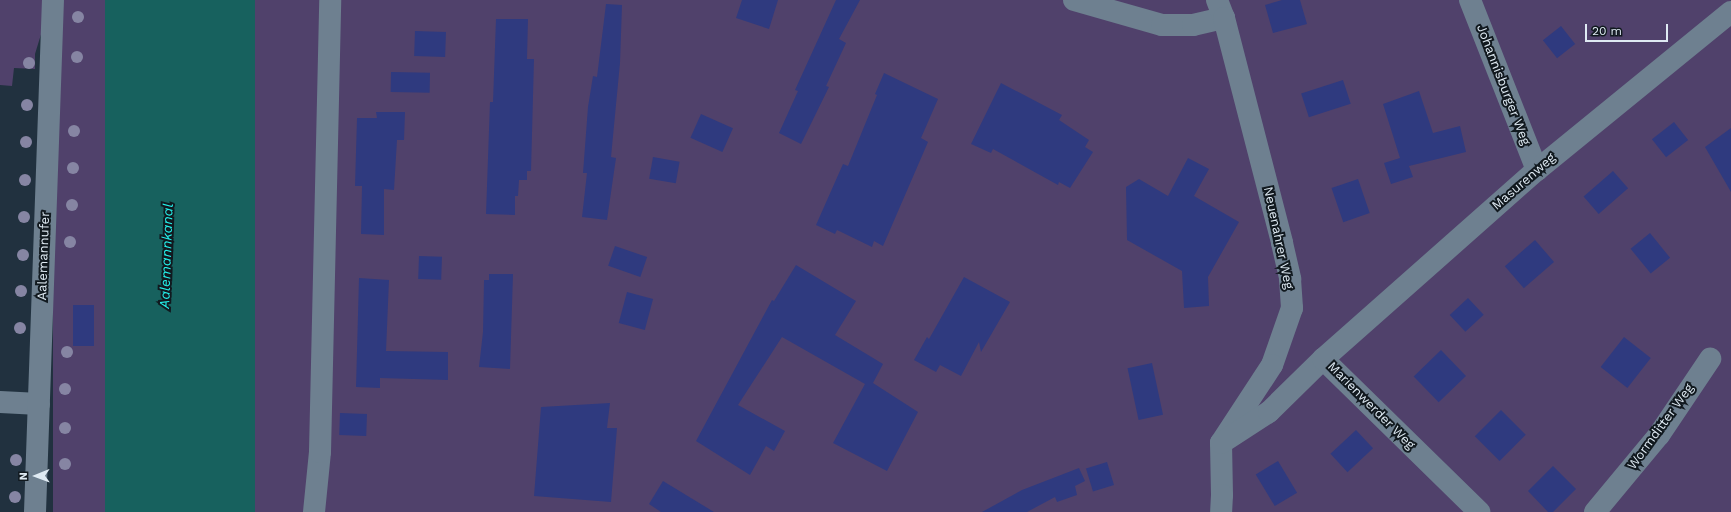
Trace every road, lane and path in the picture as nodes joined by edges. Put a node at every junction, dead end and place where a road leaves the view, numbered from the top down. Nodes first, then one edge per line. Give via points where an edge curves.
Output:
1 (53, 0) edge
2 (330, 0) edge
3 (1074, 0) edge
4 (1470, 0) edge
5 (1221, 9) edge
6 (1731, 12) edge
7 (1537, 170) junction
8 (1710, 358) dead end
9 (1323, 359) junction
10 (0, 402) edge
11 (39, 404) junction
12 (1221, 443) junction
13 (35, 512) edge
14 (314, 512) edge
15 (1220, 512) edge
16 (1479, 512) edge
17 (1595, 512) edge

1 - 11 street, Aalemannufer
2 - 14 street via 320,452
3 - 5 street via 1162,25 1193,25
4 - 7 street, Johannisburger Weg
5 - 12 street, Neuenahrer Weg via 1282,243 1290,279 1292,308 1272,365
6 - 7 street, Masurenweg
7 - 9 street, Masurenweg
8 - 17 street, Wormditter Weg via 1659,435
9 - 12 street, Marienwerder Weg via 1269,412
9 - 16 street, Marienwerder Weg
10 - 11 street
11 - 13 street, Aalemannufer
12 - 15 street

